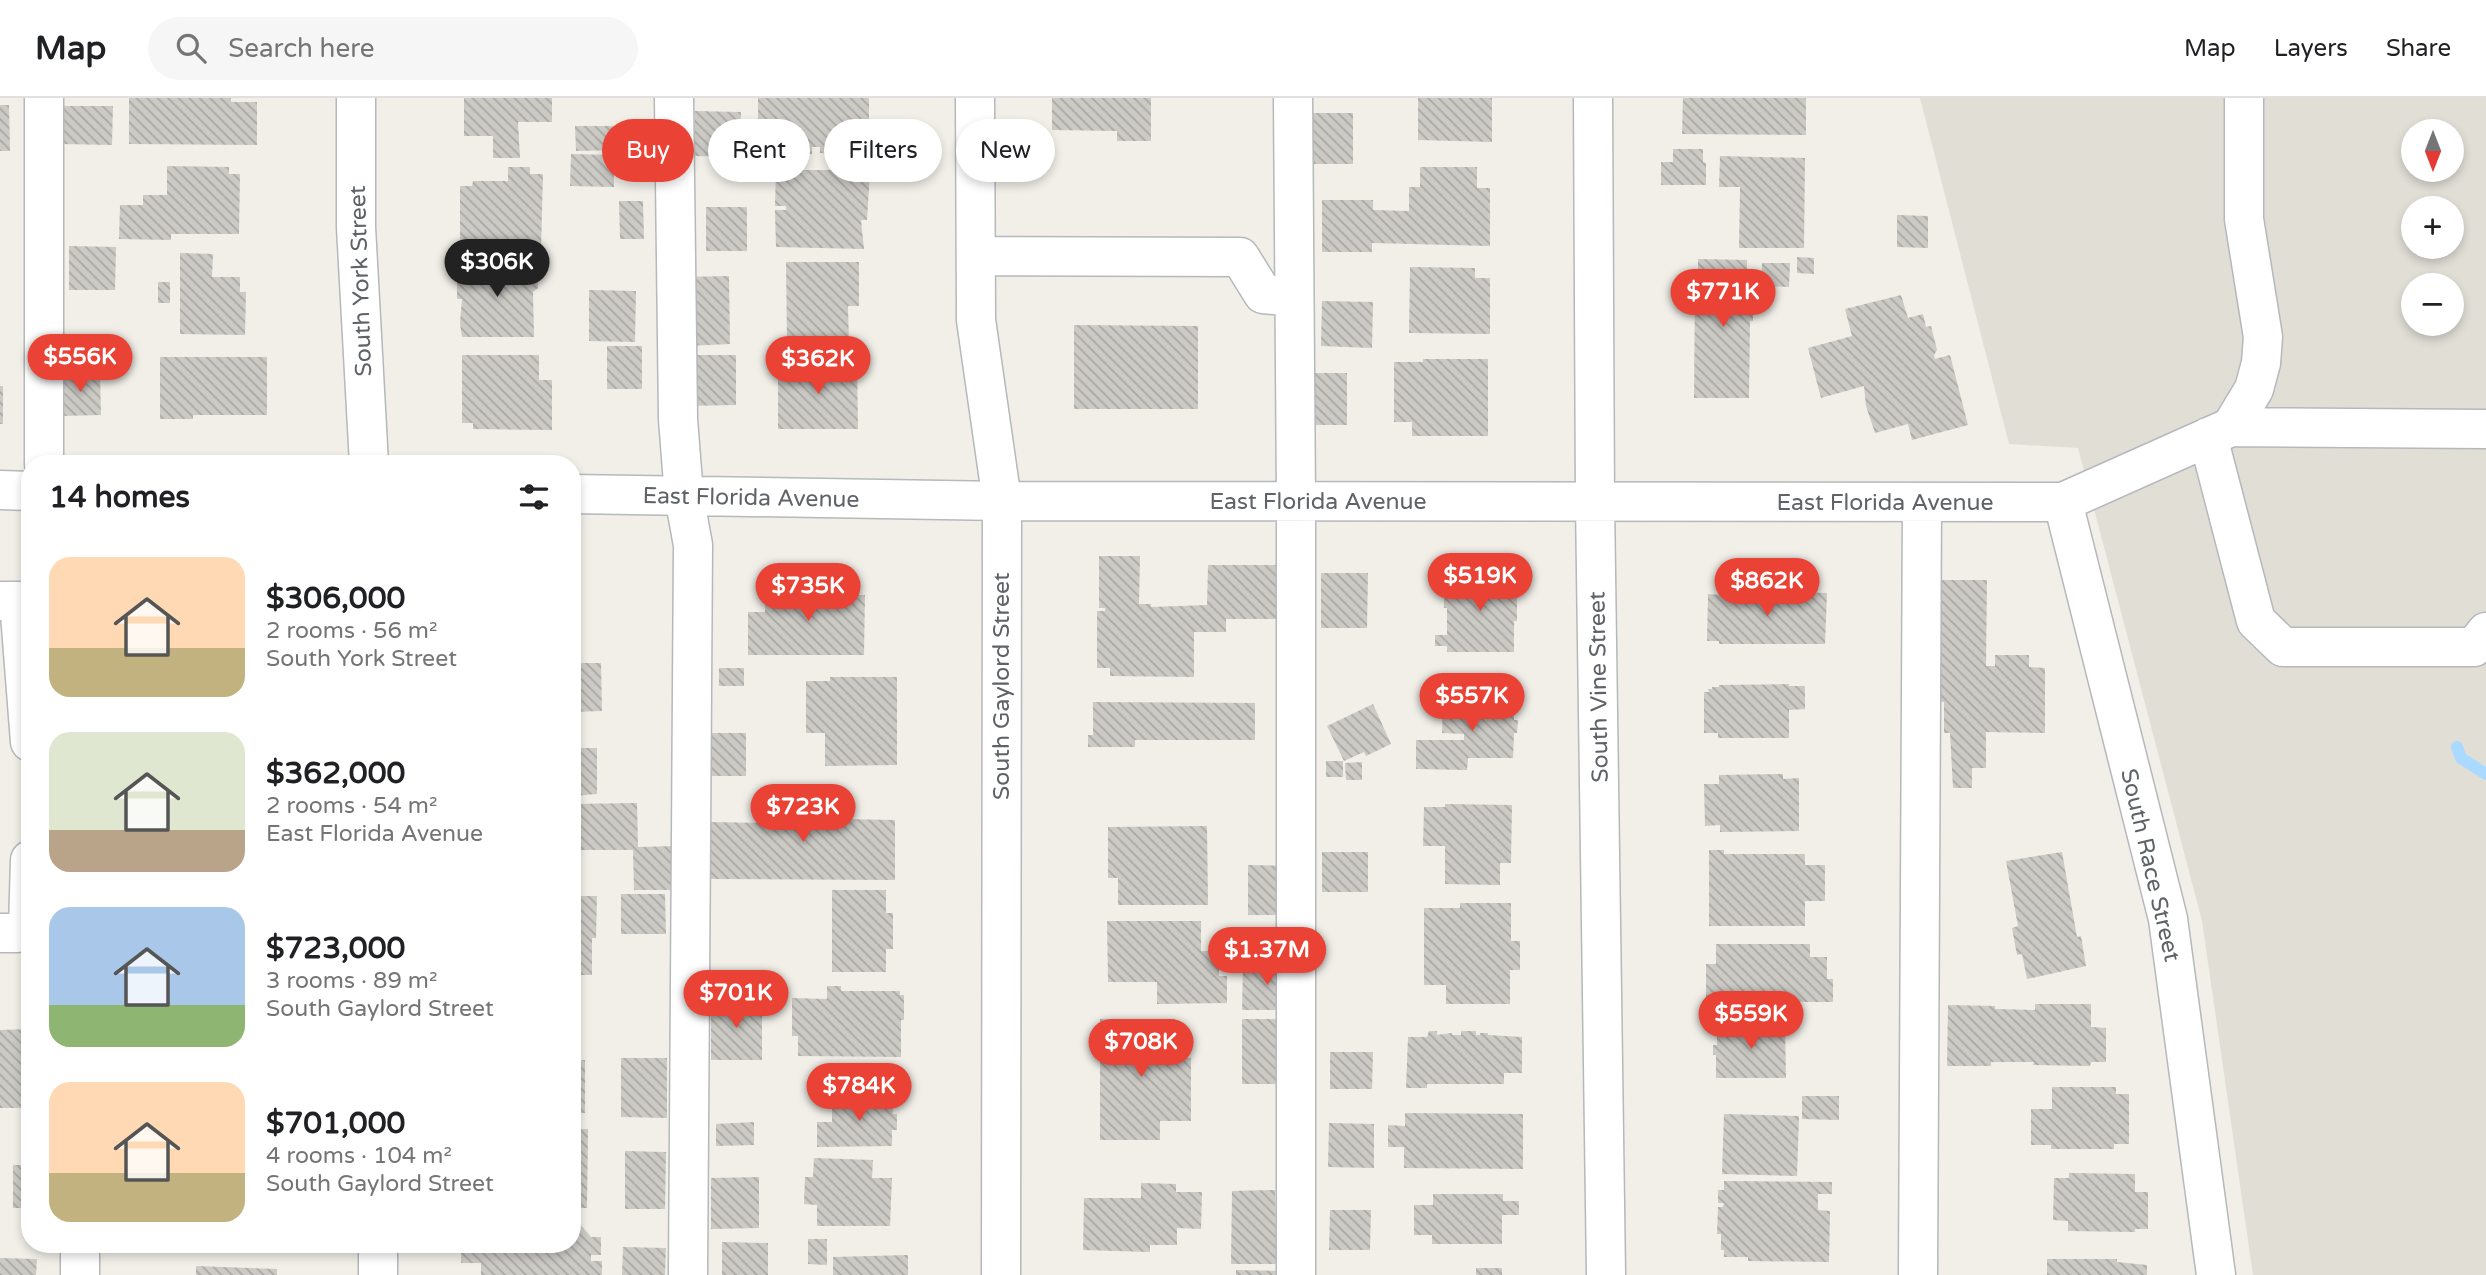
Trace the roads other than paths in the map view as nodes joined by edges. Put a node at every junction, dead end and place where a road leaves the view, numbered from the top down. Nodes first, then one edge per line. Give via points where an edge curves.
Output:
1 (44, 98) edge
2 (356, 98) edge
3 (674, 98) edge
4 (975, 98) edge
5 (1293, 98) edge
6 (1593, 98) edge
7 (2245, 98) edge
8 (976, 256) junction
9 (1294, 297) junction
10 (2486, 429) edge
11 (2219, 432) junction
12 (44, 455) edge
13 (369, 455) edge
14 (0, 490) edge
15 (21, 491) edge
16 (581, 494) edge
17 (684, 496) junction
18 (1002, 501) junction
19 (1296, 501) junction
20 (1595, 502) junction
21 (1922, 502) junction
22 (2063, 502) junction
23 (0, 601) edge
24 (21, 627) edge
25 (2486, 632) edge
26 (21, 931) edge
27 (0, 933) edge
28 (80, 1253) edge
29 (378, 1253) edge
30 (80, 1275) edge
31 (378, 1275) edge
32 (688, 1275) edge
33 (1000, 1275) edge
34 (1296, 1275) edge
35 (1606, 1275) edge
36 (1918, 1275) edge
37 (2216, 1275) edge

1 - 12 street
2 - 13 street, South York Street via 356,227
3 - 17 street via 678,419
4 - 8 street, South Gaylord Street
5 - 9 street
6 - 20 street, South Vine Street
7 - 11 street via 2244,219 2263,337 2261,363 2254,388
8 - 9 street via 1240,257 1263,294
8 - 18 street, South Gaylord Street via 976,320
9 - 19 street
10 - 11 street
11 - 22 street
11 - 25 street via 2256,621 2283,647 2474,647
14 - 15 street
16 - 17 street, East Florida Avenue
17 - 18 street, East Florida Avenue
17 - 32 street via 693,545
18 - 19 street, East Florida Avenue
18 - 33 street, South Gaylord Street
19 - 20 street, East Florida Avenue
19 - 34 street
20 - 21 street, East Florida Avenue
20 - 35 street, South Vine Street
21 - 22 street, East Florida Avenue
21 - 36 street
22 - 37 street, South Race Street via 2168,919
23 - 24 street via 19,601
26 - 27 street
28 - 30 street
29 - 31 street

